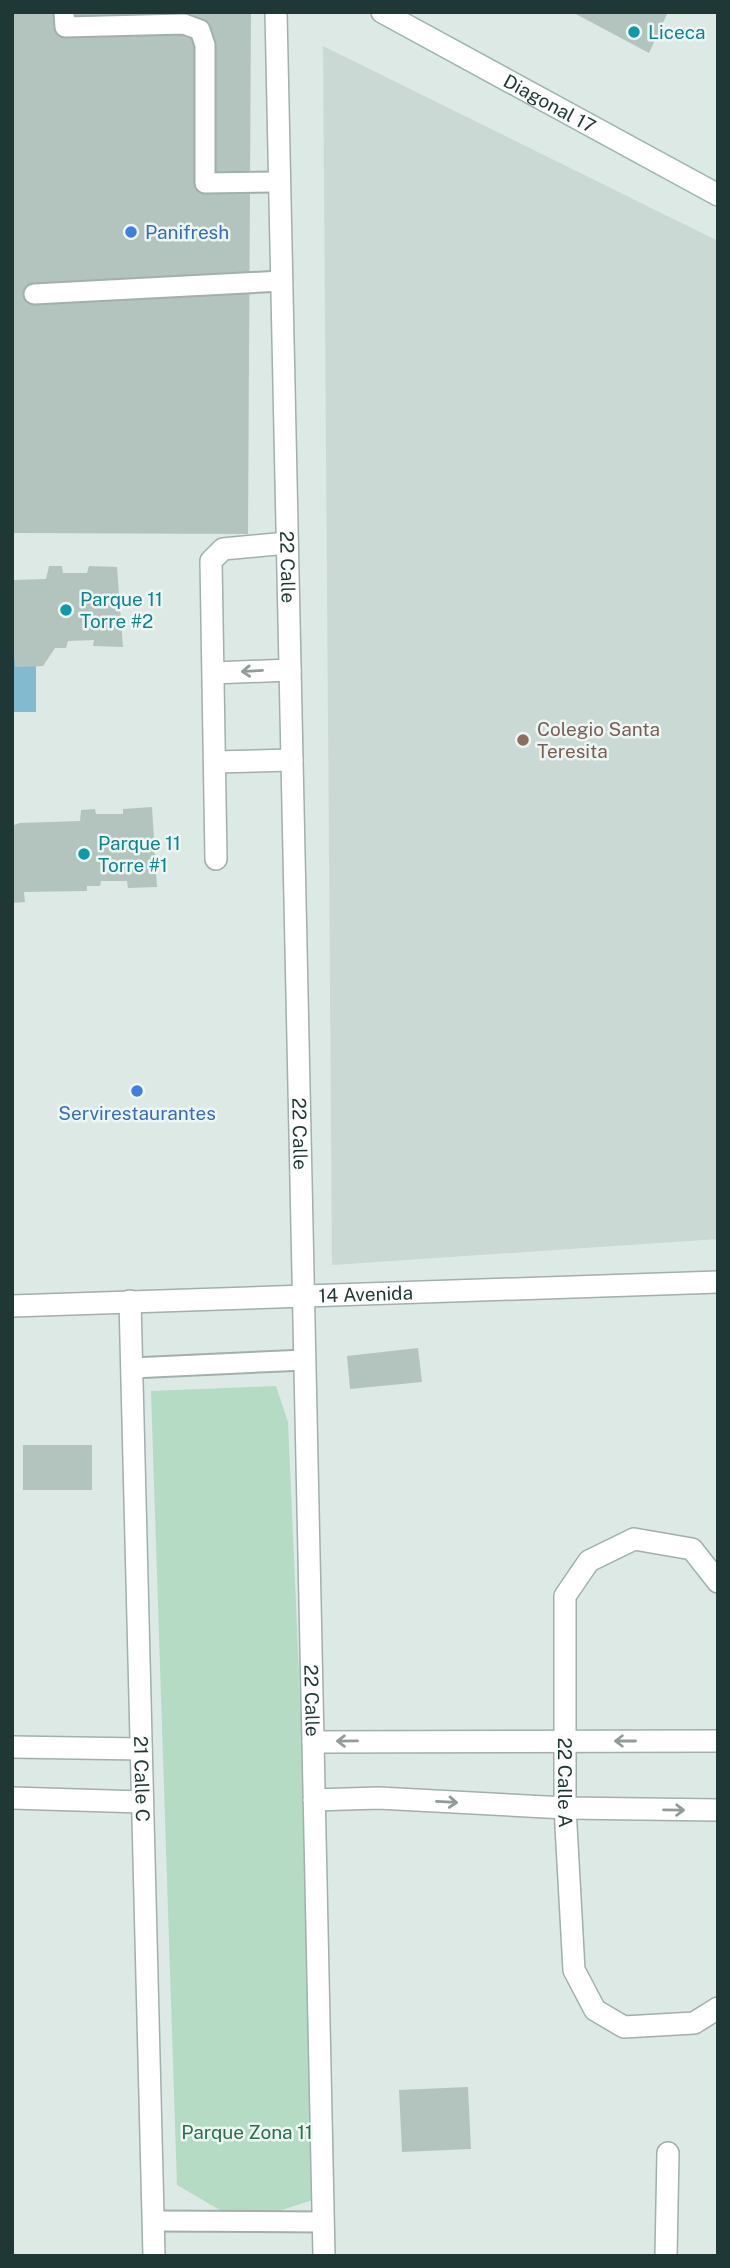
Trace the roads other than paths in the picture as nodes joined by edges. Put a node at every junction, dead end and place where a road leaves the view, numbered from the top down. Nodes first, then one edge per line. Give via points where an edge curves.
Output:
1 (64, 12) edge
2 (275, 12) edge
3 (382, 12) edge
4 (279, 181) junction
5 (718, 195) edge
6 (282, 281) junction
7 (34, 294) dead end
8 (287, 543) junction
9 (290, 670) junction
10 (214, 673) junction
11 (292, 760) junction
12 (215, 762) junction
13 (216, 859) dead end
14 (718, 1282) edge
15 (304, 1295) junction
16 (130, 1301) junction
17 (12, 1306) edge
18 (305, 1360) junction
19 (132, 1368) junction
20 (718, 1582) edge
21 (566, 1741) junction
22 (718, 1741) edge
23 (313, 1742) junction
24 (12, 1747) edge
25 (141, 1749) junction
26 (12, 1798) edge
27 (314, 1800) junction
28 (142, 1802) junction
29 (565, 1808) junction
30 (718, 1810) edge
31 (718, 2008) edge
32 (668, 2153) dead end
33 (153, 2221) junction
34 (323, 2222) junction
35 (154, 2256) edge
36 (324, 2256) edge
37 (666, 2256) edge

1 - 4 lane via 65,27 184,24 200,30 205,45 205,183
2 - 4 street, 22 Calle
3 - 5 street, Diagonal 17
4 - 6 street, 22 Calle
6 - 7 lane
6 - 8 street, 22 Calle
8 - 9 street, 22 Calle
8 - 10 street via 223,549 211,561
9 -> 10 street
9 - 11 street, 22 Calle
10 - 12 street
11 - 12 street
11 - 15 street, 22 Calle
12 - 13 street
14 - 15 street, 14 Avenida
15 - 16 street, 14 Avenida
15 - 18 street, 22 Calle
16 - 17 street, 14 Avenida
16 - 19 street, 21 Calle C
18 - 19 lane
18 - 23 street, 22 Calle
19 - 25 street, 21 Calle C
20 - 21 street, 22 Calle A via 692,1549 634,1539 589,1561 565,1596
22 -> 21 street
21 -> 23 street
21 - 29 street, 22 Calle A
23 - 27 street, 22 Calle
24 - 25 street
25 - 28 street, 21 Calle C
26 - 28 street
27 -> 29 street via 379,1798
27 - 34 street, 22 Calle
28 - 33 street, 21 Calle C
29 -> 30 street
29 - 31 street, 22 Calle A via 575,1970 595,2010 624,2027 694,2023
32 - 37 street
33 - 34 lane
33 - 35 street, 21 Calle C
34 - 36 street, 22 Calle

